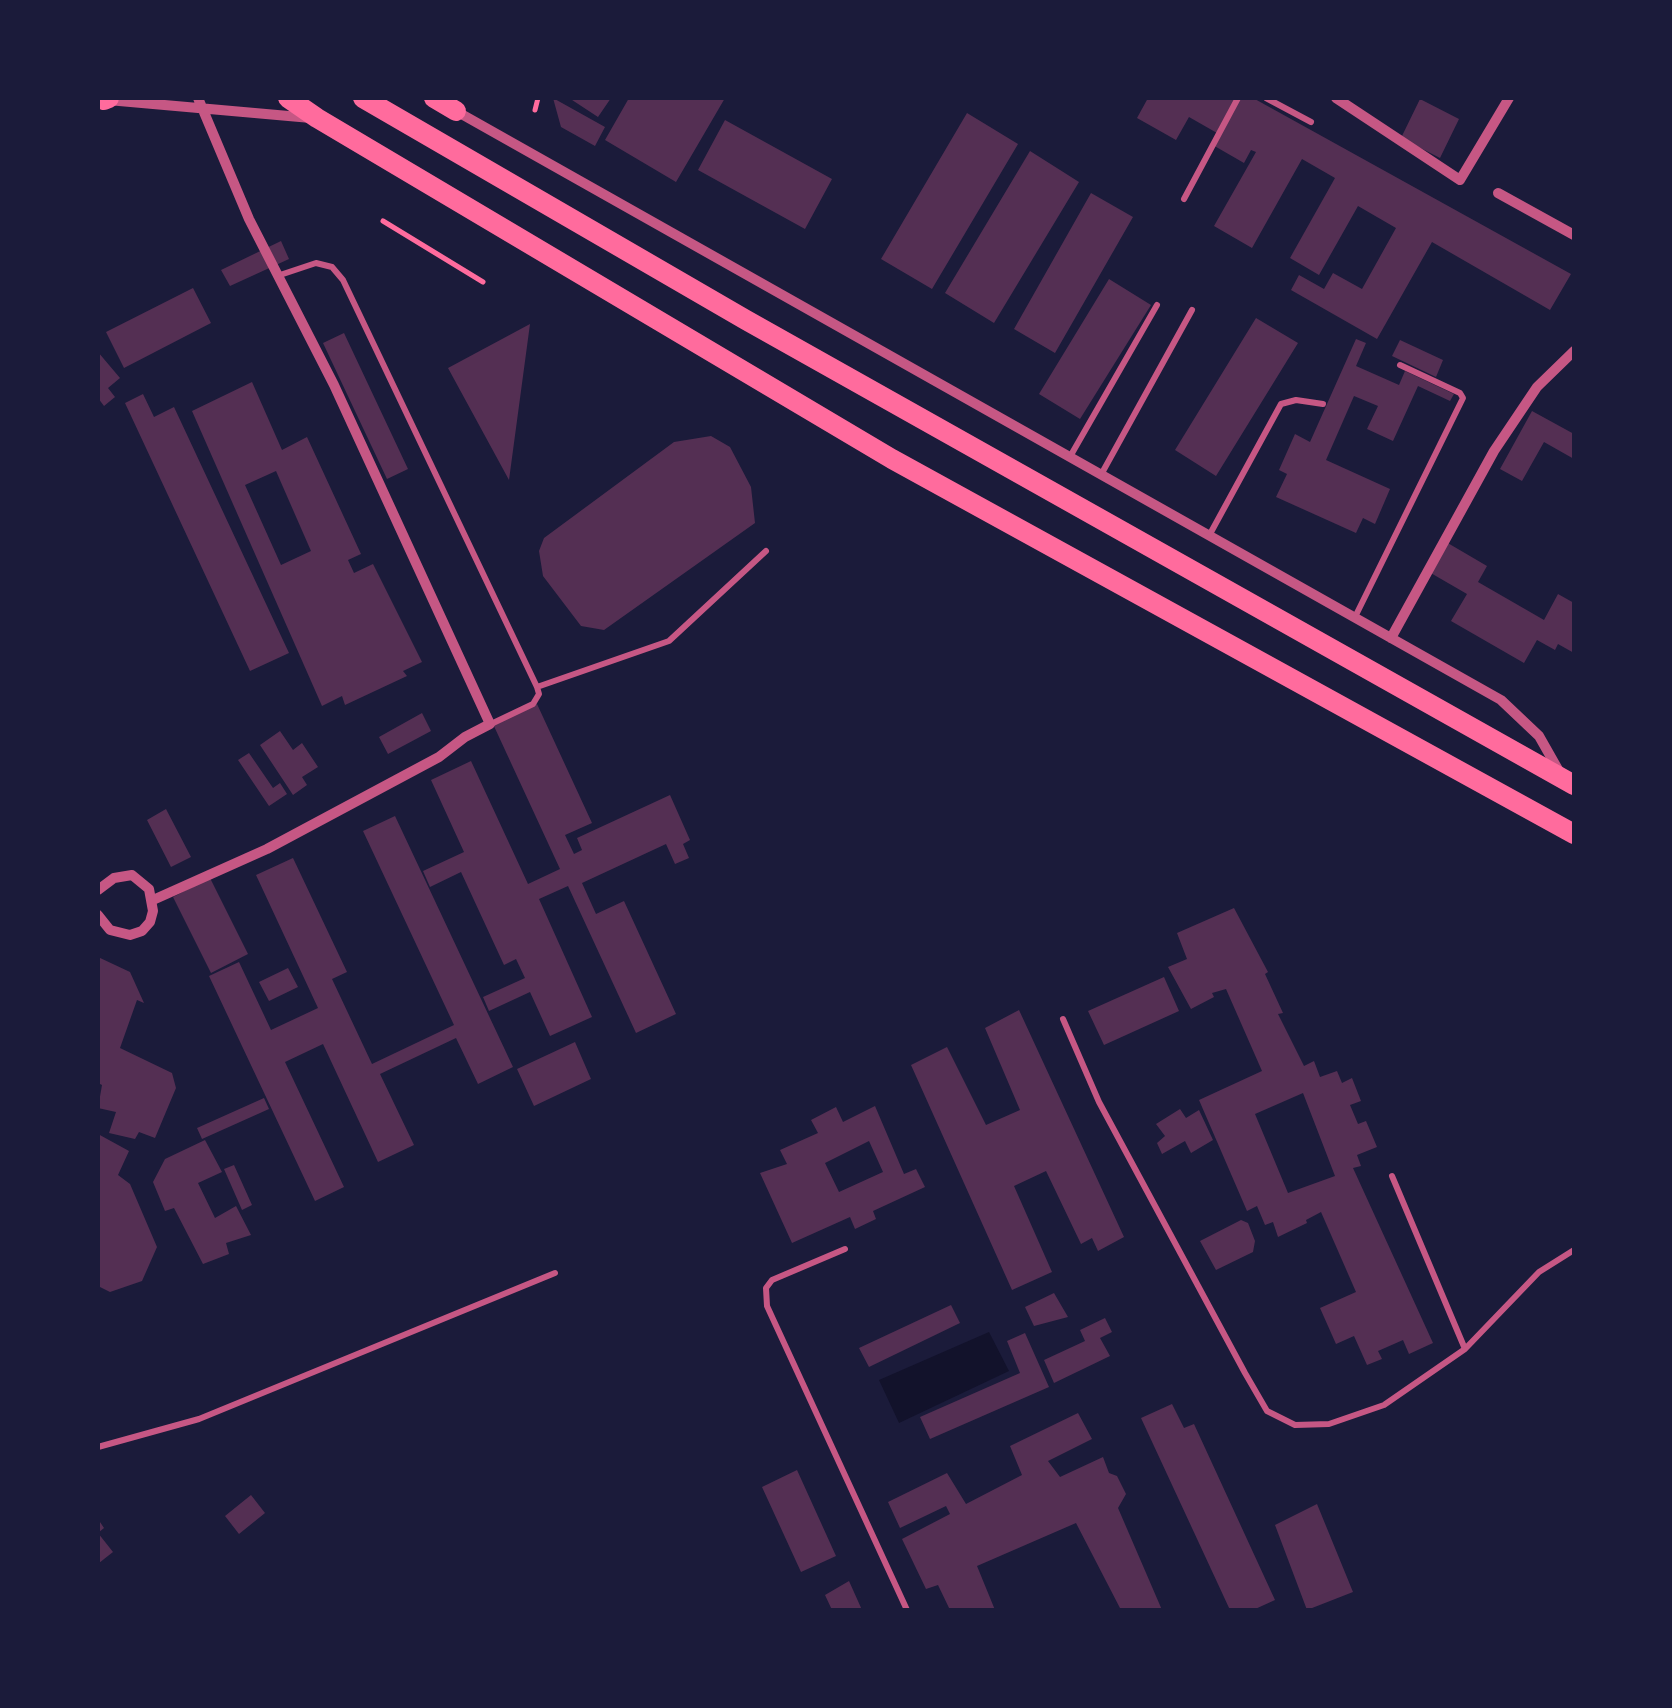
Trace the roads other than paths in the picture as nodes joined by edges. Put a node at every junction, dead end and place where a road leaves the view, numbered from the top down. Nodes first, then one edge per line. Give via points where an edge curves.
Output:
1 (288, 98) edge
2 (362, 98) edge
3 (434, 98) edge
4 (1238, 98) edge
5 (1266, 98) edge
6 (1336, 98) edge
7 (1509, 98) edge
8 (104, 99) edge
9 (200, 103) edge
10 (456, 111) joint
11 (317, 118) junction
12 (1311, 122) dead end
13 (1498, 193) dead end
14 (1184, 198) dead end
15 (1574, 235) edge
16 (280, 275) junction
17 (1157, 304) dead end
18 (1192, 310) dead end
19 (1574, 351) edge
20 (1400, 364) dead end
21 (1322, 404) dead end
22 (1071, 455) junction
23 (1102, 473) junction
24 (1210, 534) junction
25 (766, 551) dead end
26 (1355, 618) junction
27 (1390, 638) junction
28 (537, 687) junction
29 (490, 724) junction
30 (1571, 781) edge
31 (1574, 834) edge
32 (98, 890) edge
33 (153, 900) junction
34 (98, 915) edge
35 (1063, 1019) dead end
36 (1392, 1176) dead end
37 (846, 1249) dead end
38 (1574, 1250) edge
39 (555, 1272) dead end
40 (1465, 1349) junction
41 (98, 1447) edge
42 (907, 1610) edge

1 - 11 main road
2 - 30 main road
3 - 10 main road
4 - 14 lane
5 - 12 lane
6 - 7 street via 1460,180
8 - 9 street
9 - 11 street
9 - 16 street
10 - 22 street
11 - 31 main road via 892,459
13 - 15 street
16 - 28 lane via 316,263 332,267 343,280
16 - 29 street
17 - 22 lane
18 - 23 lane
19 - 27 street via 1537,387 1494,451
20 - 26 lane via 1463,398
21 - 24 lane via 1281,404
22 - 23 street
23 - 24 street
24 - 26 street
25 - 28 lane via 670,640
26 - 27 street
27 - 30 street via 1502,700
28 - 29 lane via 533,704
29 - 33 street via 440,758 267,849
32 - 33 street via 132,875
33 - 34 street via 142,931 110,930
35 - 40 lane via 1099,1102 1267,1412 1295,1425 1329,1424 1384,1405
36 - 40 lane
37 - 42 lane via 772,1280 767,1306
38 - 40 lane via 1539,1272
39 - 41 lane via 199,1419

